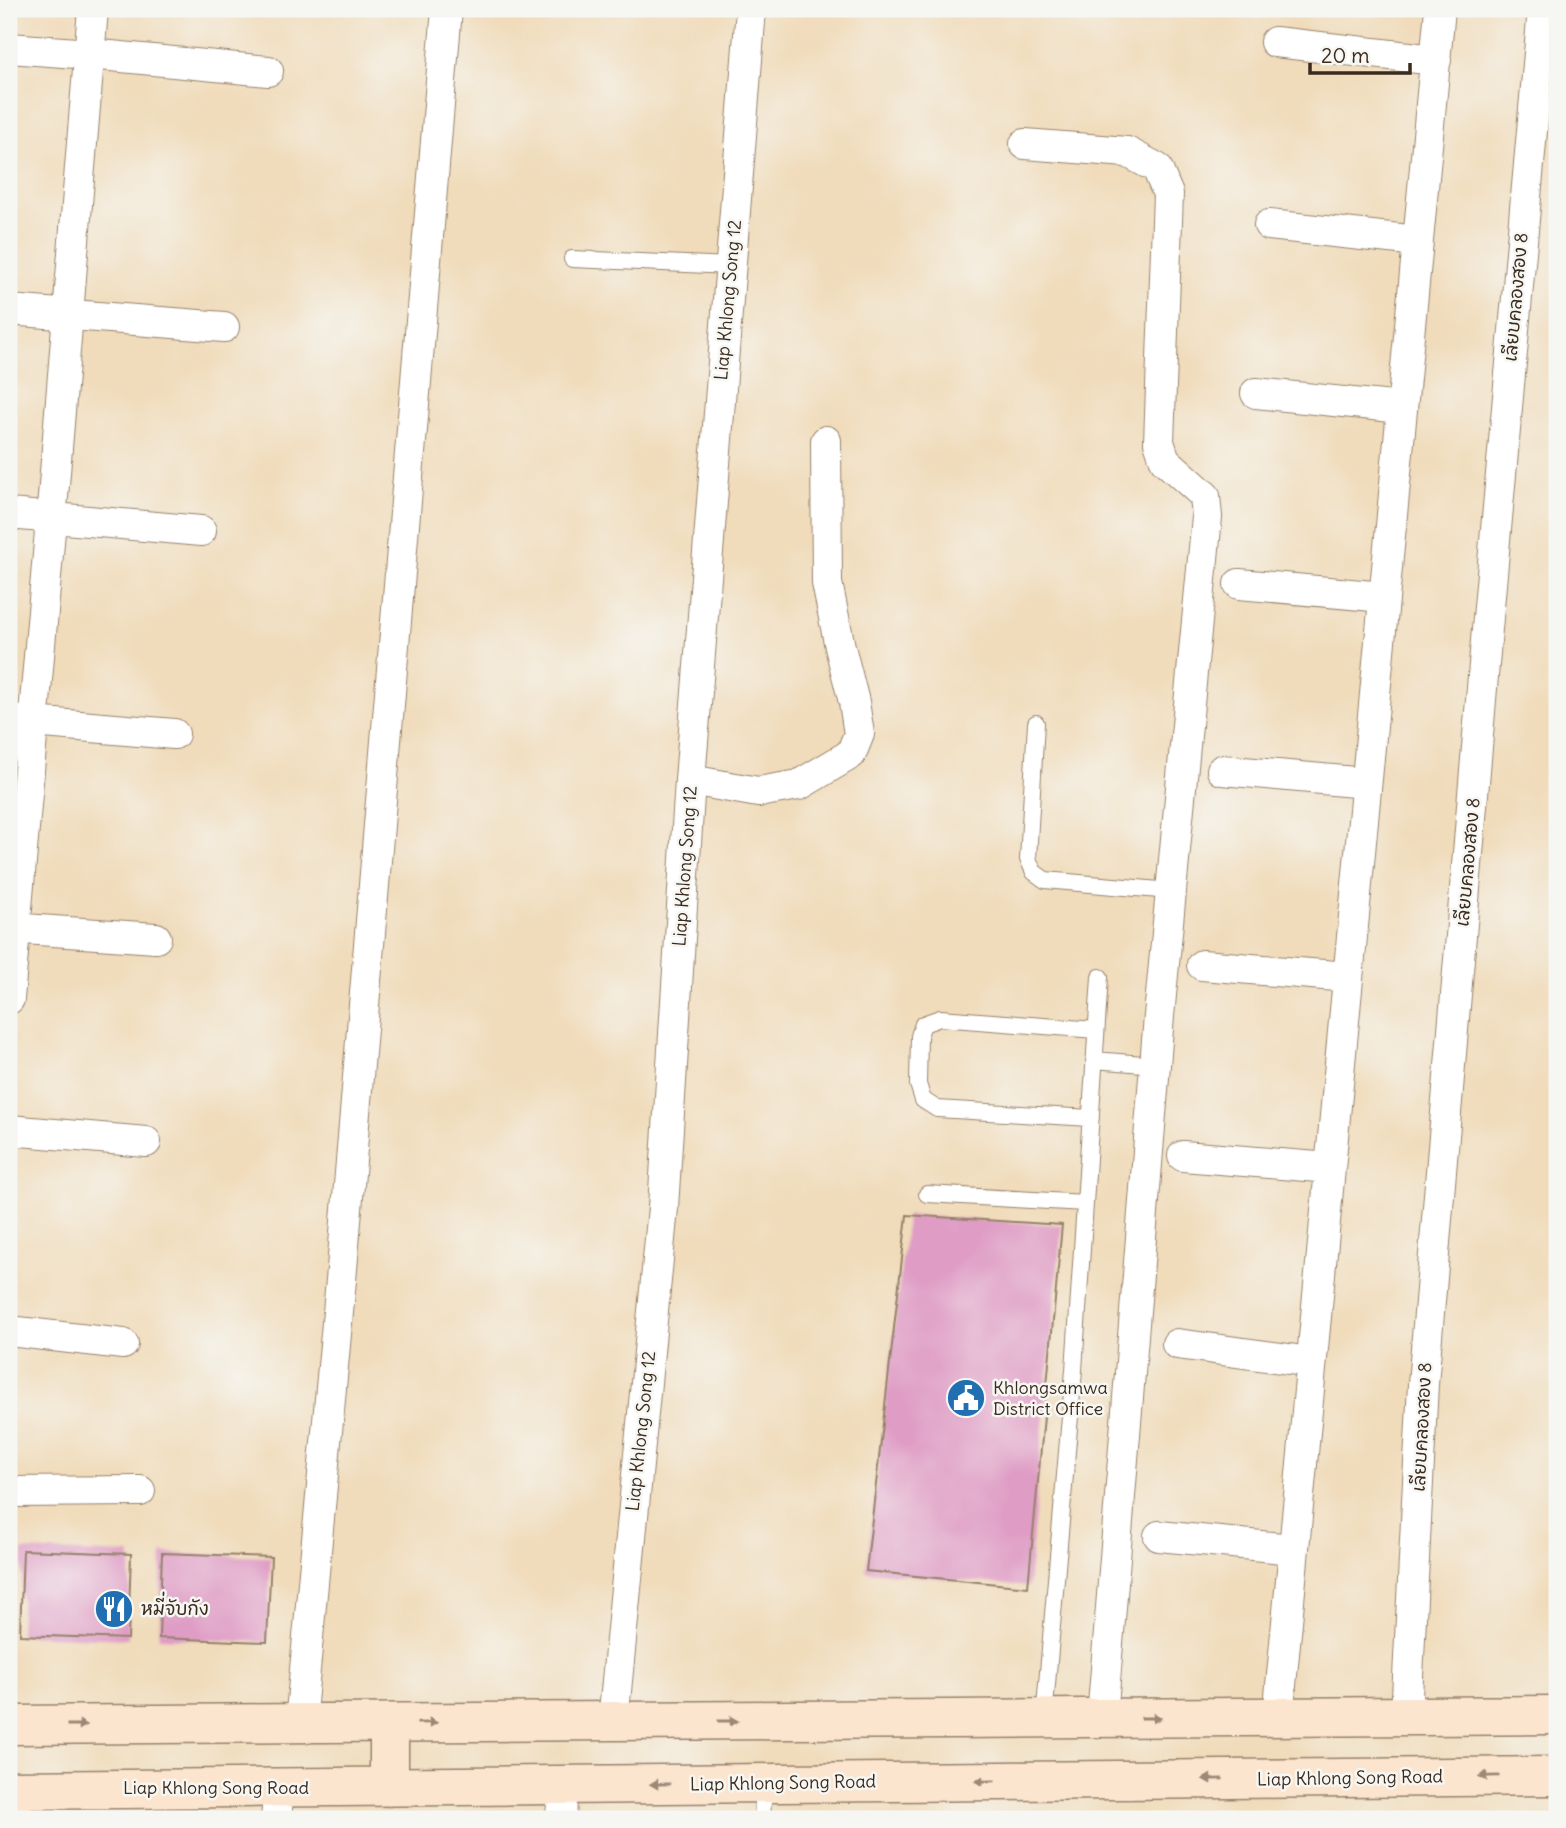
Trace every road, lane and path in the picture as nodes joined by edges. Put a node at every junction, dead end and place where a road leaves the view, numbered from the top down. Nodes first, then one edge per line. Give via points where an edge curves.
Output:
1 (93, 9) edge
2 (447, 9) edge
3 (751, 9) edge
4 (1440, 9) edge
5 (1543, 9) edge
6 (1275, 42) dead end
7 (9, 48) edge
8 (90, 54) junction
9 (1436, 60) junction
10 (268, 71) dead end
11 (1025, 144) dead end
12 (1269, 225) dead end
13 (1418, 241) junction
14 (572, 259) dead end
15 (731, 266) junction
16 (9, 310) edge
17 (68, 316) junction
18 (223, 327) dead end
19 (1256, 393) dead end
20 (1402, 408) junction
21 (826, 441) dead end
22 (9, 514) edge
23 (52, 517) junction
24 (201, 531) dead end
25 (1239, 584) dead end
26 (1384, 597) junction
27 (21, 721) edge
28 (1036, 723) dead end
29 (174, 734) dead end
30 (1222, 770) dead end
31 (690, 780) junction
32 (1366, 783) junction
33 (1171, 891) junction
34 (12, 928) edge
35 (156, 938) dead end
36 (1202, 965) dead end
37 (1100, 977) dead end
38 (1348, 977) junction
39 (9, 999) edge
40 (1096, 1030) junction
41 (1094, 1060) junction
42 (1156, 1065) junction
43 (1091, 1118) junction
44 (9, 1130) edge
45 (146, 1142) dead end
46 (1184, 1156) dead end
47 (1330, 1168) junction
48 (927, 1194) dead end
49 (1085, 1203) junction
50 (9, 1331) edge
51 (123, 1344) dead end
52 (1177, 1344) dead end
53 (1311, 1362) junction
54 (140, 1491) dead end
55 (9, 1492) edge
56 (1159, 1536) dead end
57 (1293, 1549) junction
58 (1557, 1715) edge
59 (1406, 1716) junction
60 (1278, 1717) junction
61 (1102, 1718) junction
62 (1044, 1719) junction
63 (613, 1722) junction
64 (300, 1724) junction
65 (389, 1724) junction
66 (9, 1725) edge
67 (1557, 1776) edge
68 (389, 1787) junction
69 (9, 1790) edge
70 (763, 1801) edge
71 (562, 1802) edge
72 (278, 1804) edge

1 - 8 street
2 - 64 street
3 - 15 street, Liap Khlong Song 12
4 - 9 street
5 - 59 street, เลียบคลองสอง 8 via 1423,1384
6 - 9 street
7 - 8 street
8 - 10 street
8 - 17 street
9 - 13 street
11 - 33 street via 1128,152 1157,167 1167,194 1159,442 1165,460 1205,496 1208,517
12 - 13 street
13 - 20 street
14 - 15 lane
15 - 31 street, Liap Khlong Song 12
16 - 17 street
17 - 18 street
17 - 23 street
19 - 20 street
20 - 26 street
21 - 31 street via 827,583 859,734 851,754 799,785 758,792
22 - 23 street
23 - 24 street
23 - 27 street
25 - 26 street
26 - 32 street
27 - 29 street
27 - 34 street
28 - 33 lane via 1028,859 1034,873 1045,880
30 - 32 street
31 - 63 street, Liap Khlong Song 12 via 663,1208
32 - 38 street
33 - 42 street
34 - 35 street
34 - 39 street
36 - 38 street
37 - 40 lane
38 - 47 street
40 - 41 lane
40 - 43 lane via 940,1018 923,1024 919,1036 918,1084 923,1100 937,1109
41 - 42 lane
41 - 43 lane
42 - 61 street
43 - 49 lane
44 - 45 street
46 - 47 street
47 - 53 street
48 - 49 lane
49 - 62 lane
50 - 51 street
52 - 53 street
53 - 57 street
54 - 55 street
56 - 57 street
57 - 60 street
58 - 59 main road
59 - 60 main road
61 -> 60 main road
61 - 62 main road
63 -> 62 main road
65 -> 63 main road
64 - 65 main road
66 -> 64 main road
65 - 68 main road
67 -> 70 main road, Liap Khlong Song Road
68 - 71 main road, Liap Khlong Song Road
68 - 72 main road, Liap Khlong Song Road
69 - 72 main road, Liap Khlong Song Road
70 -> 71 main road, Liap Khlong Song Road

